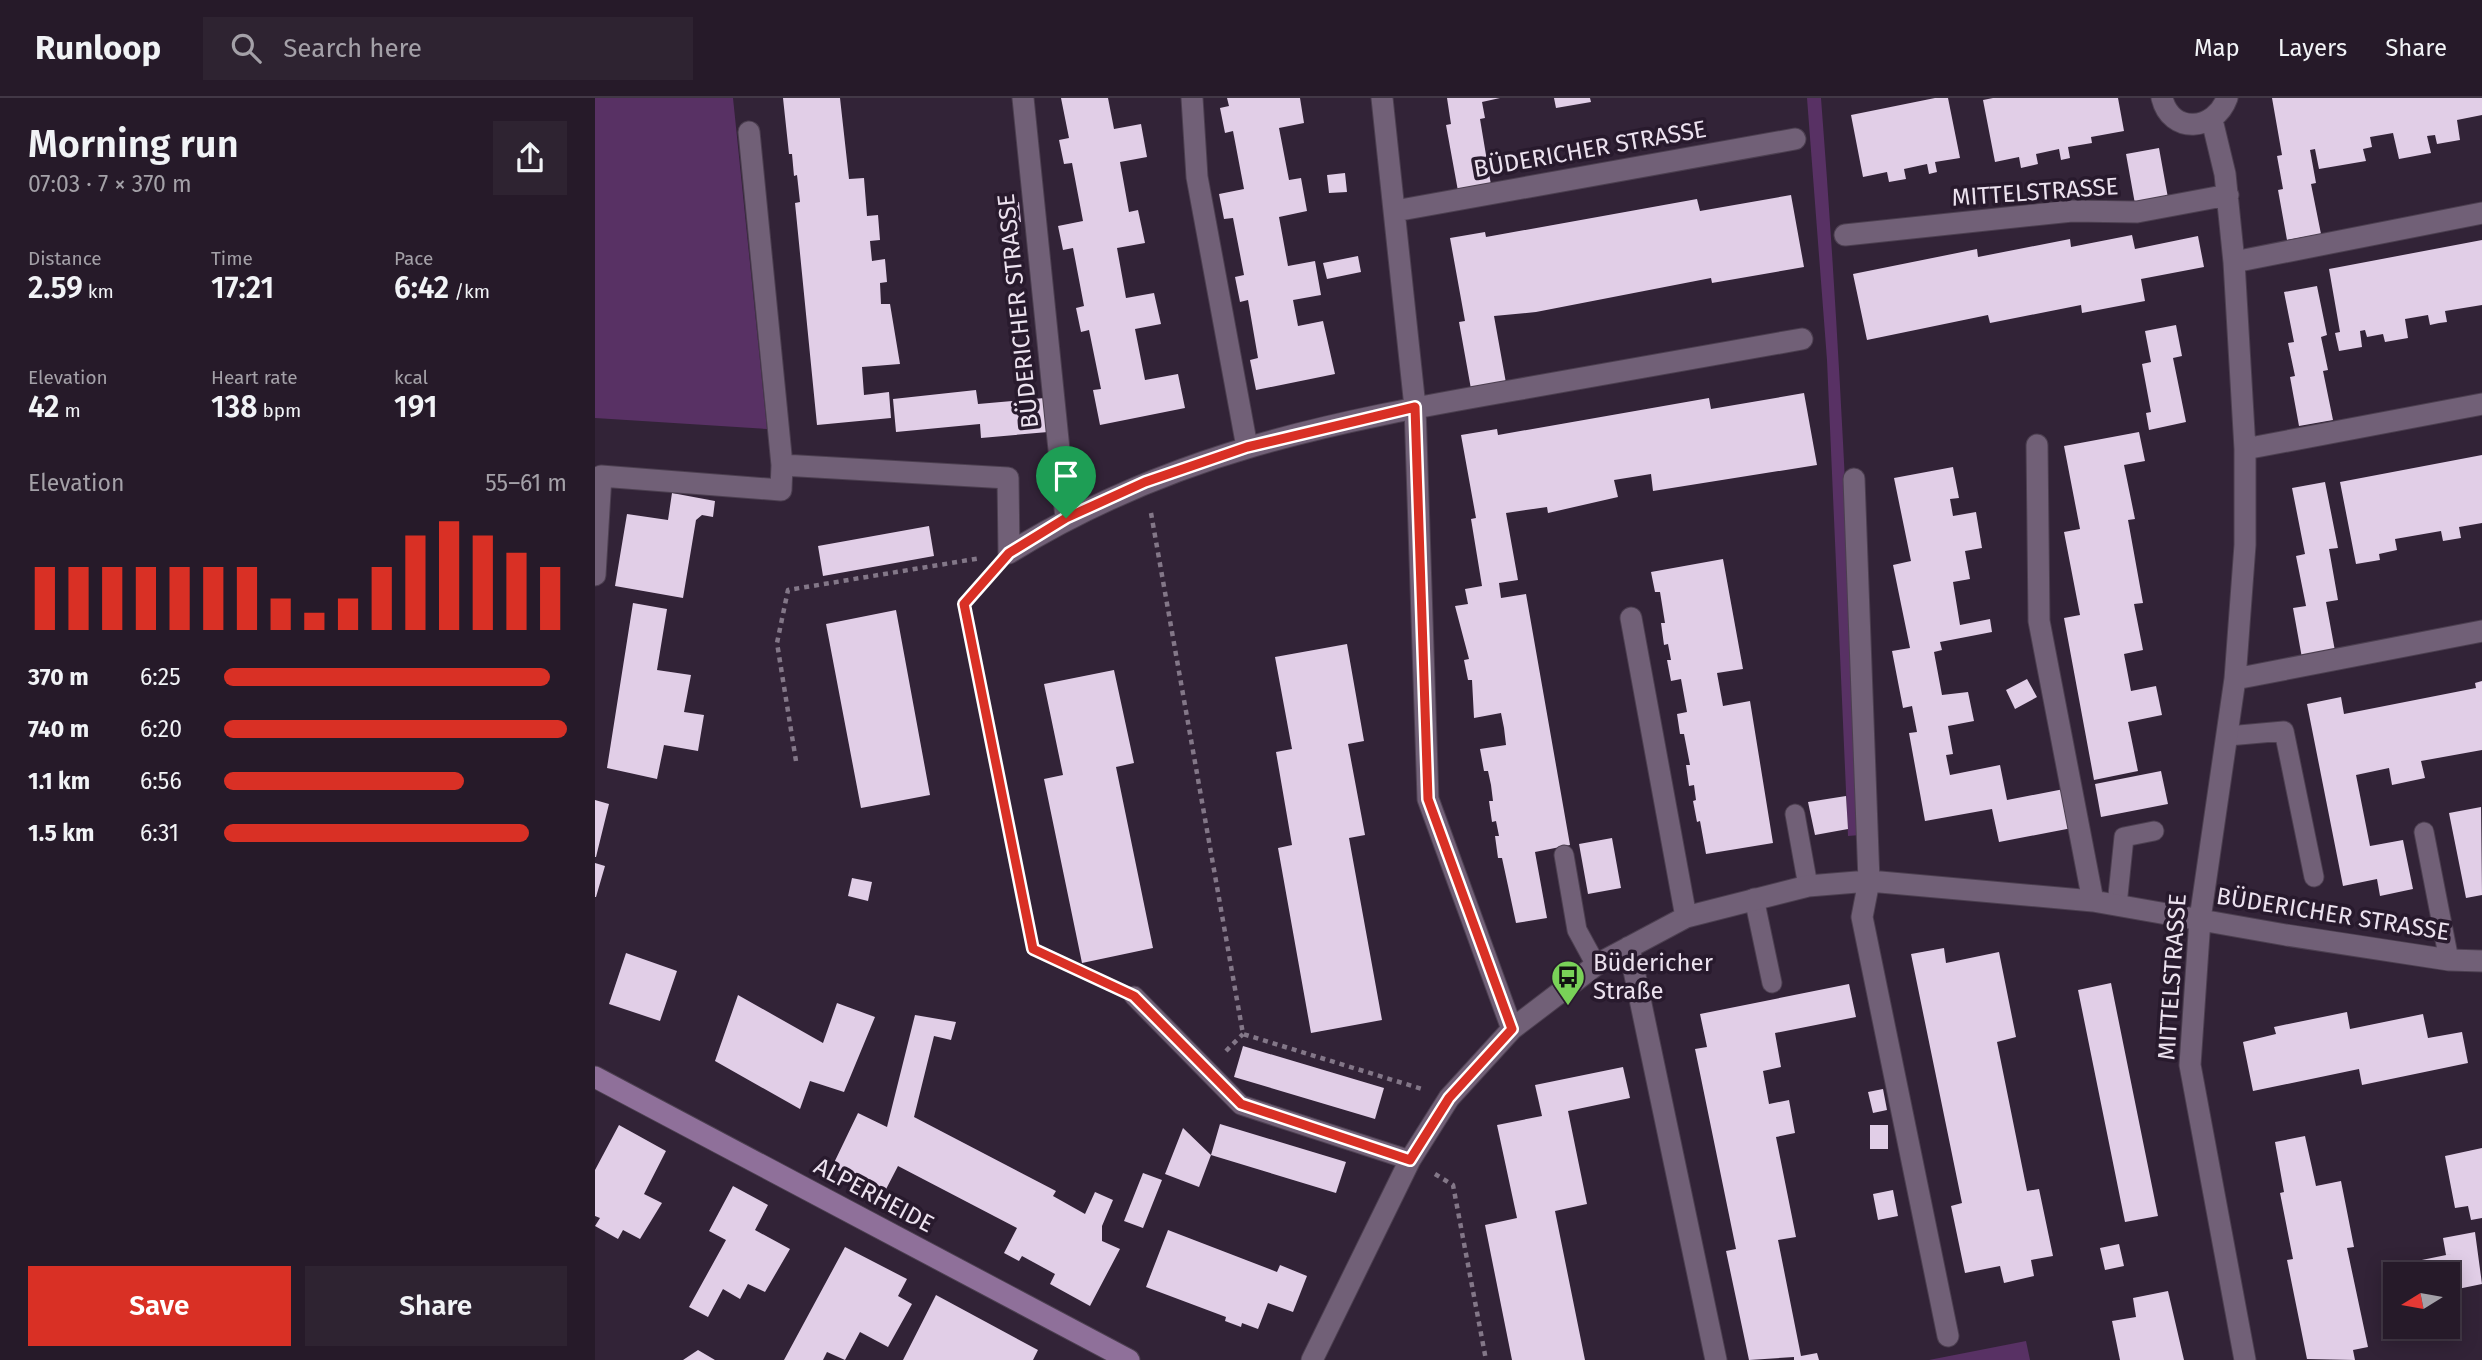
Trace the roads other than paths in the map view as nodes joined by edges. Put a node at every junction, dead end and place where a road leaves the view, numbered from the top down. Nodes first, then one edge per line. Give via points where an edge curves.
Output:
1 (1023, 98) edge
2 (1192, 98) edge
3 (1382, 98) edge
4 (2162, 98) edge
5 (2227, 98) edge
6 (2212, 120) junction
7 (749, 132) dead end
8 (1795, 139) dead end
9 (2228, 195) junction
10 (1395, 211) junction
11 (2482, 213) edge
12 (1845, 235) dead end
13 (2234, 262) junction
14 (1802, 339) dead end
15 (2482, 404) edge
16 (1415, 407) junction
17 (2037, 445) dead end
18 (1247, 447) junction
19 (2245, 449) junction
20 (782, 465) junction
21 (1854, 479) dead end
22 (1066, 518) junction
23 (595, 575) edge
24 (1631, 618) dead end
25 (2482, 631) edge
26 (2235, 679) junction
27 (2228, 736) junction
28 (1795, 814) dead end
29 (2154, 831) dead end
30 (2424, 832) dead end
31 (1564, 855) dead end
32 (2314, 877) dead end
33 (1869, 881) junction
34 (1808, 886) junction
35 (1753, 898) junction
36 (2093, 901) junction
37 (2117, 905) junction
38 (1686, 917) junction
39 (2200, 919) junction
40 (1629, 947) junction
41 (2449, 960) junction
42 (2482, 961) edge
43 (1596, 965) junction
44 (1772, 982) dead end
45 (1134, 996) road end
46 (1512, 1029) junction
47 (595, 1077) edge
48 (1410, 1160) junction
49 (1948, 1336) dead end
50 (1129, 1360) edge
51 (1312, 1360) edge
52 (1716, 1360) edge
53 (2245, 1360) edge

1 - 22 street, BÜDERICHER STRASSE
2 - 18 street via 1197,177
3 - 10 street
4 - 6 street via 2178,121 2199,125
5 - 6 street
6 - 9 street, MITTELSTRASSE
7 - 20 street
8 - 10 street, BÜDERICHER STRASSE
9 - 12 street, MITTELSTRASSE via 2137,212 2072,211
9 - 13 street, MITTELSTRASSE
10 - 16 street
11 - 13 street
13 - 19 street, MITTELSTRASSE
14 - 16 street
15 - 19 street
16 - 18 street
16 - 46 street via 1428,799
17 - 36 street via 2039,621
18 - 22 street via 1145,482
19 - 26 street, MITTELSTRASSE via 2244,582
20 - 22 street via 1008,478 1009,553
20 - 23 street via 781,490 601,476
21 - 33 street
24 - 38 street
25 - 26 street
26 - 27 street, MITTELSTRASSE
27 - 32 lane via 2284,731
27 - 39 street, MITTELSTRASSE
28 - 34 lane
29 - 37 lane via 2124,837
30 - 41 lane
31 - 43 lane via 1577,930
33 - 34 street, BÜDERICHER STRASSE
33 - 36 street, BÜDERICHER STRASSE
33 - 49 street via 1862,917
34 - 35 street, BÜDERICHER STRASSE
35 - 38 street, BÜDERICHER STRASSE
35 - 44 lane
36 - 37 street, BÜDERICHER STRASSE
37 - 39 street, BÜDERICHER STRASSE
38 - 40 street, BÜDERICHER STRASSE
39 - 41 street, BÜDERICHER STRASSE
39 - 53 street, MITTELSTRASSE via 2190,1065
40 - 43 street, BÜDERICHER STRASSE
40 - 52 street
41 - 42 street, BÜDERICHER STRASSE
43 - 46 street, BÜDERICHER STRASSE
45 - 48 lane via 1241,1104
46 - 48 street, BÜDERICHER STRASSE via 1449,1098
47 - 50 street, ALPERHEIDE
48 - 51 street, BÜDERICHER STRASSE

